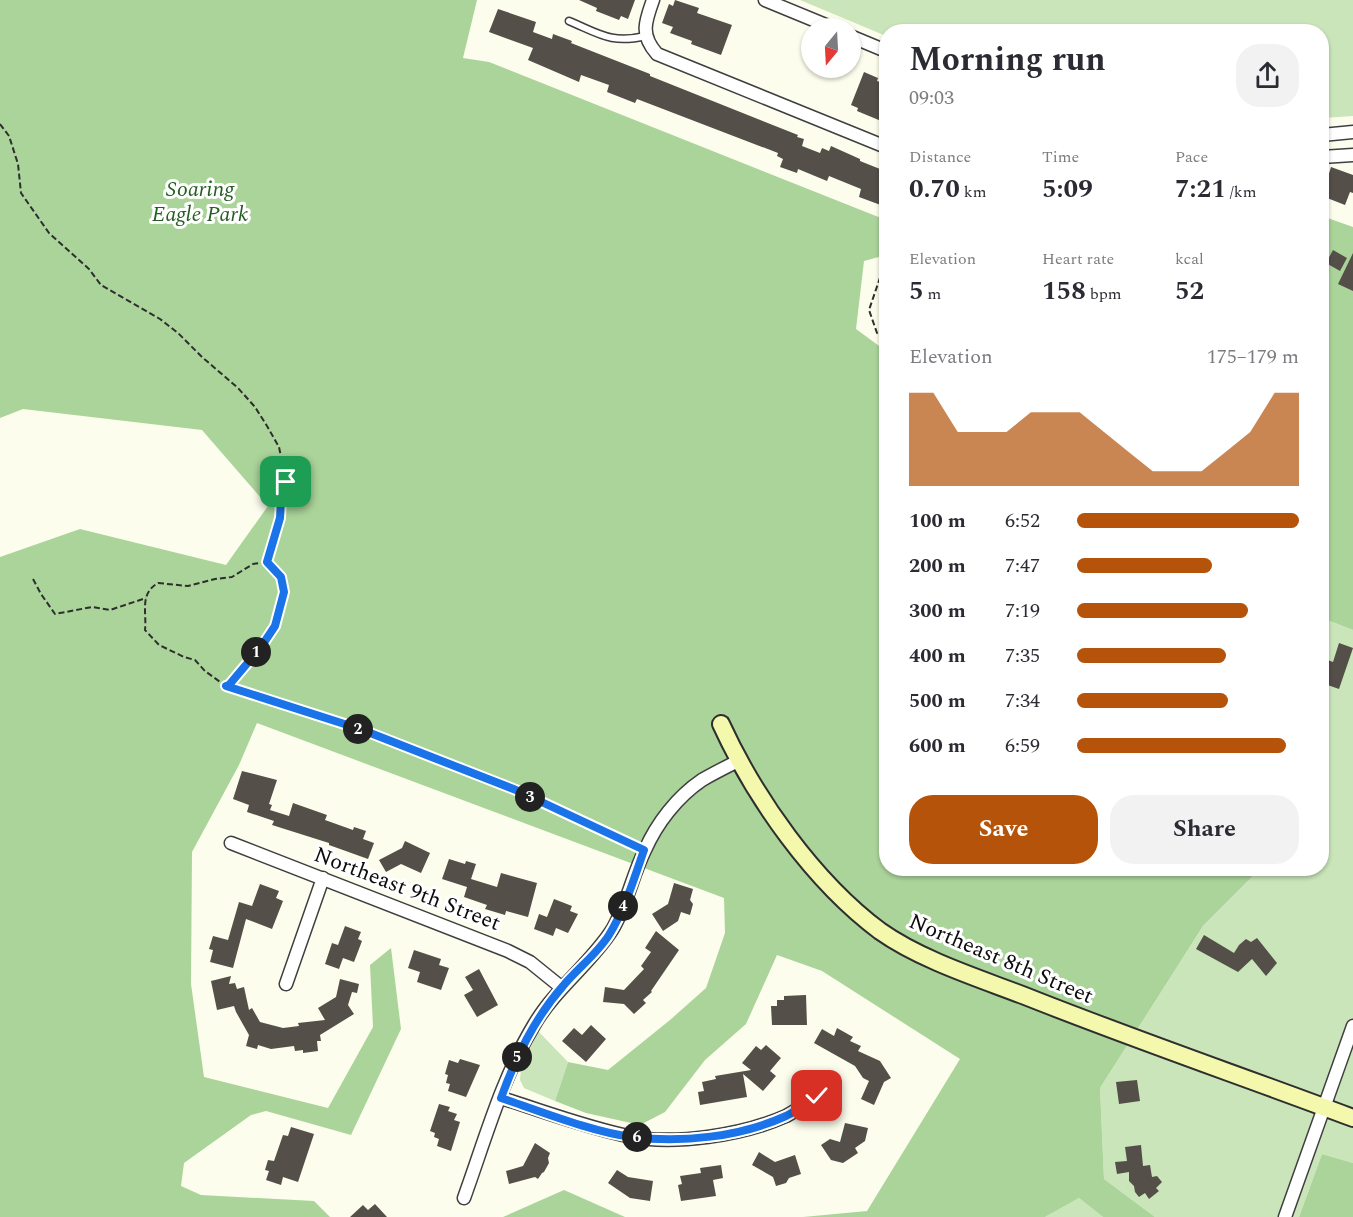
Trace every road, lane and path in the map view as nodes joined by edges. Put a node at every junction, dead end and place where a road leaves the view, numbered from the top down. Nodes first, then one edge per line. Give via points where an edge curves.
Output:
1 (654, 0) edge
2 (765, 0) edge
3 (809, 18) edge
4 (569, 21) dead end
5 (646, 36) junction
6 (861, 41) edge
7 (879, 48) edge
8 (0, 124) edge
9 (1353, 132) edge
10 (1329, 134) edge
11 (879, 144) edge
12 (1353, 155) edge
13 (1329, 157) edge
14 (879, 281) edge
15 (879, 334) edge
16 (267, 562) junction
17 (33, 579) dead end
18 (146, 598) junction
19 (227, 687) junction
20 (721, 724) dead end
21 (738, 761) junction
22 (231, 843) dead end
23 (644, 850) junction
24 (323, 878) junction
25 (286, 984) dead end
26 (561, 987) junction
27 (1353, 1026) edge
28 (817, 1096) dead end
29 (501, 1098) junction
30 (1323, 1107) junction
31 (1353, 1118) edge
32 (464, 1198) dead end
33 (1285, 1217) edge

1 - 5 street via 645,25
2 - 3 street
4 - 5 lane via 617,40
5 - 11 street via 657,54
6 - 7 street
8 - 16 path via 9,136 18,164 21,193 49,233 101,285 178,333 255,406 279,447 286,482
9 - 10 street
12 - 13 street
14 - 15 path via 869,310
16 - 18 path via 253,564 239,575 188,586 158,583
16 - 19 path via 281,577 284,592 275,626
17 - 18 path via 55,614 92,607 110,610
18 - 19 path via 148,634 159,645 195,660
19 - 23 path via 360,729 516,790
20 - 21 street, Northeast 8th Street
21 - 23 street via 701,781 678,801
21 - 30 street, Northeast 8th Street via 777,821 821,875 881,931 946,965
22 - 24 street, Northeast 9th Street
23 - 26 street via 607,938
24 - 25 street
24 - 26 street, Northeast 9th Street via 508,951 530,962
26 - 29 street via 534,1024
27 - 30 street
28 - 29 street via 760,1126 664,1140 619,1134
29 - 32 street
30 - 31 street, Northeast 8th Street
30 - 33 street

